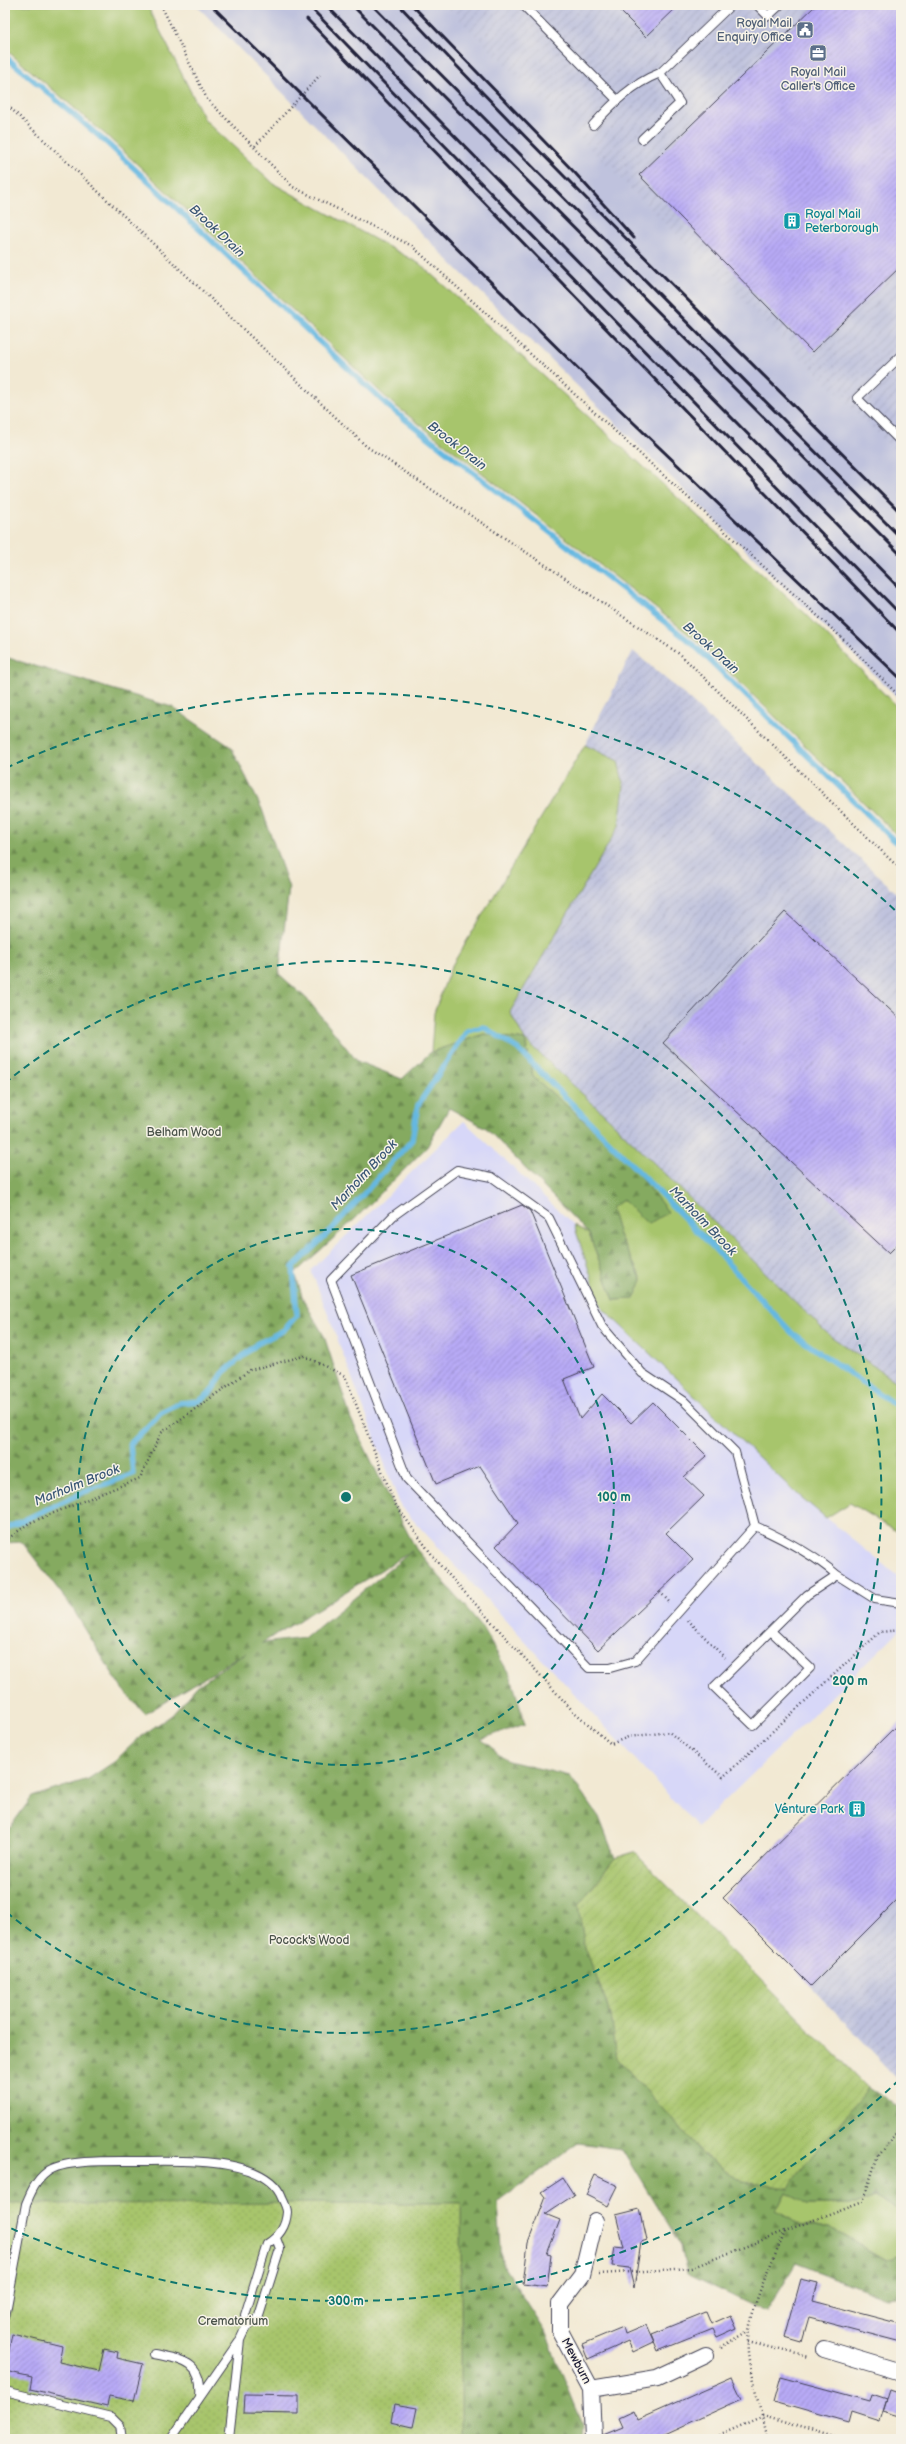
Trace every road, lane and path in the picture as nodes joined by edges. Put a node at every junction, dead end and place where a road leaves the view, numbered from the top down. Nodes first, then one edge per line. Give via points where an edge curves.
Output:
1 (161, 5) edge
2 (523, 5) edge
3 (731, 5) edge
4 (757, 5) edge
5 (780, 5) edge
6 (660, 73) junction
7 (320, 75) dead end
8 (617, 100) junction
9 (5, 103) edge
10 (593, 125) dead end
11 (642, 139) dead end
12 (255, 146) junction
13 (901, 356) edge
14 (901, 442) edge
15 (901, 698) edge
16 (901, 870) edge
17 (755, 1526) junction
18 (5, 1542) edge
19 (837, 1575) junction
20 (660, 1592) dead end
21 (901, 1603) edge
22 (679, 1611) junction
23 (901, 1630) edge
24 (771, 1631) junction
25 (734, 1667) junction
26 (901, 2129) edge
27 (595, 2221) dead end
28 (785, 2231) junction
29 (276, 2238) junction
30 (582, 2275) junction
31 (5, 2317) edge
32 (246, 2327) junction
33 (748, 2331) junction
34 (240, 2340) junction
35 (748, 2342) junction
36 (824, 2349) joint
37 (154, 2354) dead end
38 (706, 2356) joint
39 (901, 2372) edge
40 (591, 2390) junction
41 (5, 2391) edge
42 (200, 2398) junction
43 (763, 2416) junction
44 (122, 2439) edge
45 (171, 2439) edge
46 (229, 2439) edge
47 (593, 2439) edge
48 (711, 2439) edge
49 (768, 2439) edge
50 (842, 2439) edge

1 - 12 path via 207,99
2 - 8 lane
3 - 6 lane
4 - 5 lane via 768,16
6 - 8 lane via 643,80
6 - 11 lane via 680,103
7 - 12 path
8 - 10 lane
9 - 16 path via 366,446 681,655
12 - 15 path via 293,186 412,246 842,638
13 - 14 lane via 857,398
17 - 19 lane via 785,1540
17 - 22 lane
17 - 22 lane via 735,1452 684,1401 642,1374 602,1326 549,1218 492,1178 457,1170 393,1216 331,1280 407,1479 589,1668 610,1668 635,1661
18 - 23 path via 29,1523 140,1478 161,1433 250,1370 304,1356 345,1376 395,1504 438,1563 572,1710 611,1744 628,1737 669,1732 723,1777 880,1632
19 - 21 lane via 875,1599
19 - 24 lane via 807,1595
20 - 22 path
22 - 25 path
24 - 25 lane
24 - 25 lane via 810,1668 753,1725 714,1687
26 - 28 path via 878,2155 863,2201
27 - 30 street, Mewburn
28 - 30 path via 691,2268
28 - 33 path via 760,2292
29 - 31 lane via 284,2227 287,2210 279,2188 257,2174 238,2167 218,2162 184,2160 70,2164 48,2171 32,2188 26,2204
29 - 32 lane via 267,2244 245,2315
29 - 32 lane via 280,2249 258,2319
30 - 40 street, Mewburn via 560,2304 560,2331
32 - 34 lane
33 - 35 path
33 - 38 path
34 - 42 lane
34 - 46 lane
35 - 36 path via 807,2358
35 - 43 path via 748,2353
36 - 39 street
37 - 42 lane via 182,2360 196,2370 201,2386
38 - 40 street, Mewburn via 657,2378
40 - 47 street, Mewburn
41 - 44 lane via 111,2417 120,2426
42 - 45 lane
43 - 48 path
43 - 49 path
43 - 50 path

